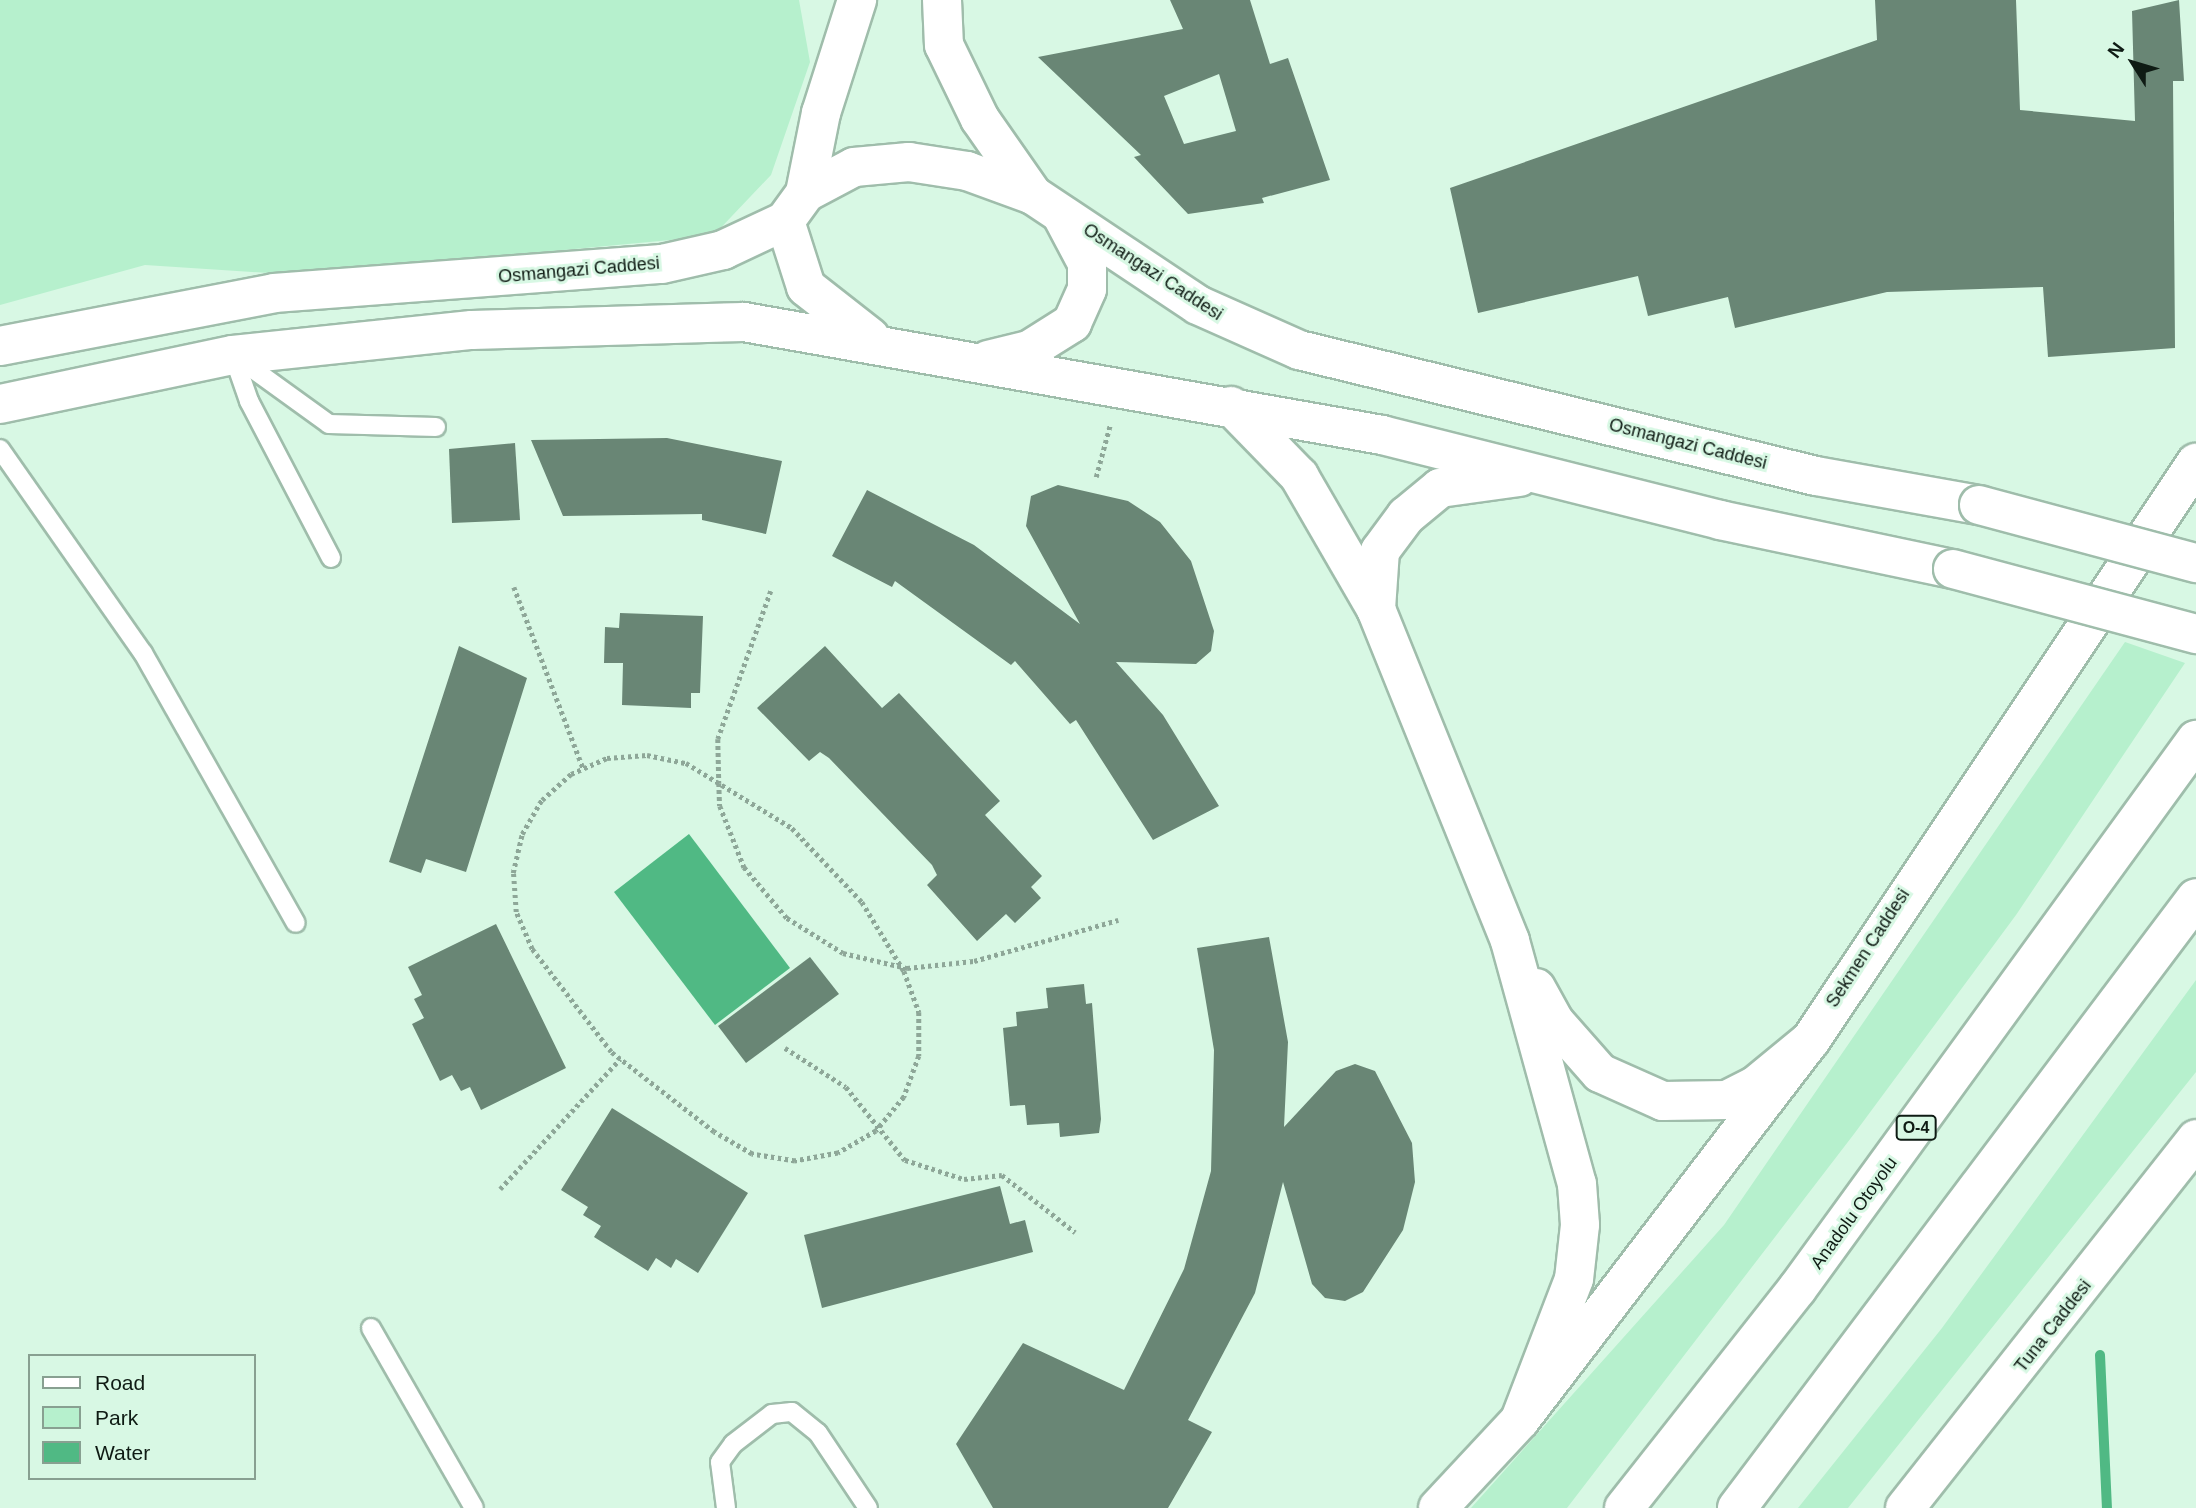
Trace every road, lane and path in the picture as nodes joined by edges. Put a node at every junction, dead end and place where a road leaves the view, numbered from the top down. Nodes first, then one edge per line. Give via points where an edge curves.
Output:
1 (942, 0) edge
2 (856, 2) edge
3 (1047, 204) junction
4 (795, 207) junction
5 (0, 345) edge
6 (923, 353) junction
7 (233, 355) junction
8 (973, 363) junction
9 (0, 404) edge
10 (1231, 406) junction
11 (1110, 425) dead end
12 (436, 427) dead end
13 (0, 449) edge
14 (2196, 463) edge
15 (1540, 474) junction
16 (1096, 477) dead end
17 (331, 558) dead end
18 (2196, 563) edge
19 (514, 587) dead end
20 (771, 591) dead end
21 (1376, 610) junction
22 (2196, 634) edge
23 (2196, 740) edge
24 (583, 768) junction
25 (719, 783) junction
26 (2196, 898) edge
27 (1118, 920) dead end
28 (296, 923) dead end
29 (1510, 940) junction
30 (901, 966) junction
31 (1811, 1040) junction
32 (785, 1048) dead end
33 (620, 1059) junction
34 (876, 1131) junction
35 (2196, 1139) edge
36 (500, 1189) dead end
37 (1075, 1233) dead end
38 (371, 1328) dead end
39 (1520, 1420) junction
40 (474, 1508) edge
41 (726, 1508) edge
42 (868, 1508) edge
43 (1438, 1508) edge
44 (1624, 1508) edge
45 (1738, 1508) edge
46 (1905, 1508) edge

1 - 3 main road via 944,45 980,119
2 - 4 main road
3 - 4 main road, Osmangazi Caddesi via 968,171 909,162 854,167
3 - 8 main road via 1087,264 1087,289 1072,323 1030,350
3 - 18 main road, Osmangazi Caddesi, bridge via 1118,246 1198,306 1299,350 1816,476 1979,505
4 - 5 main road, Osmangazi Caddesi via 723,250 662,264 274,293
4 - 6 main road via 806,287 830,311 868,337
6 - 7 main road via 744,322 472,330
6 - 8 main road
7 - 9 main road
7 - 12 lane via 329,424
7 - 17 lane via 249,401
8 - 10 main road
10 - 15 main road
10 - 21 main road via 1299,476
11 - 16 path
13 - 28 lane via 144,653
14 - 31 main road, Sekmen Caddesi
15 - 21 main road via 1440,488 1406,516 1380,551
15 - 22 main road, bridge via 1952,569
19 - 24 path
20 - 25 path via 718,739
21 - 29 main road
23 - 44 main road, Anadolu Otoyolu / O-4 via 1797,1289
24 - 25 path via 607,758 647,755 686,763
24 - 33 path via 541,800 522,834 513,873 516,912 532,948 572,1007
25 - 30 path via 792,828 862,902
25 - 30 path via 720,806 744,867 787,918 843,953
26 - 45 main road
27 - 30 path via 974,961
29 - 31 main road via 1574,1046 1600,1073 1640,1093 1695,1104 1727,1100 1755,1086
29 - 39 main road via 1577,1184 1580,1225 1574,1279
30 - 34 path via 919,1012 919,1056 904,1097
31 - 39 main road, Sekmen Caddesi
32 - 34 path via 846,1087
33 - 34 path via 665,1099 752,1154 806,1159 838,1153
33 - 36 path
34 - 37 path via 905,1160 964,1179 1002,1175
35 - 46 main road, Tuna Caddesi
38 - 40 lane
39 - 43 main road, Sekmen Caddesi
41 - 42 lane via 720,1462 733,1444 772,1414 792,1412 818,1433

